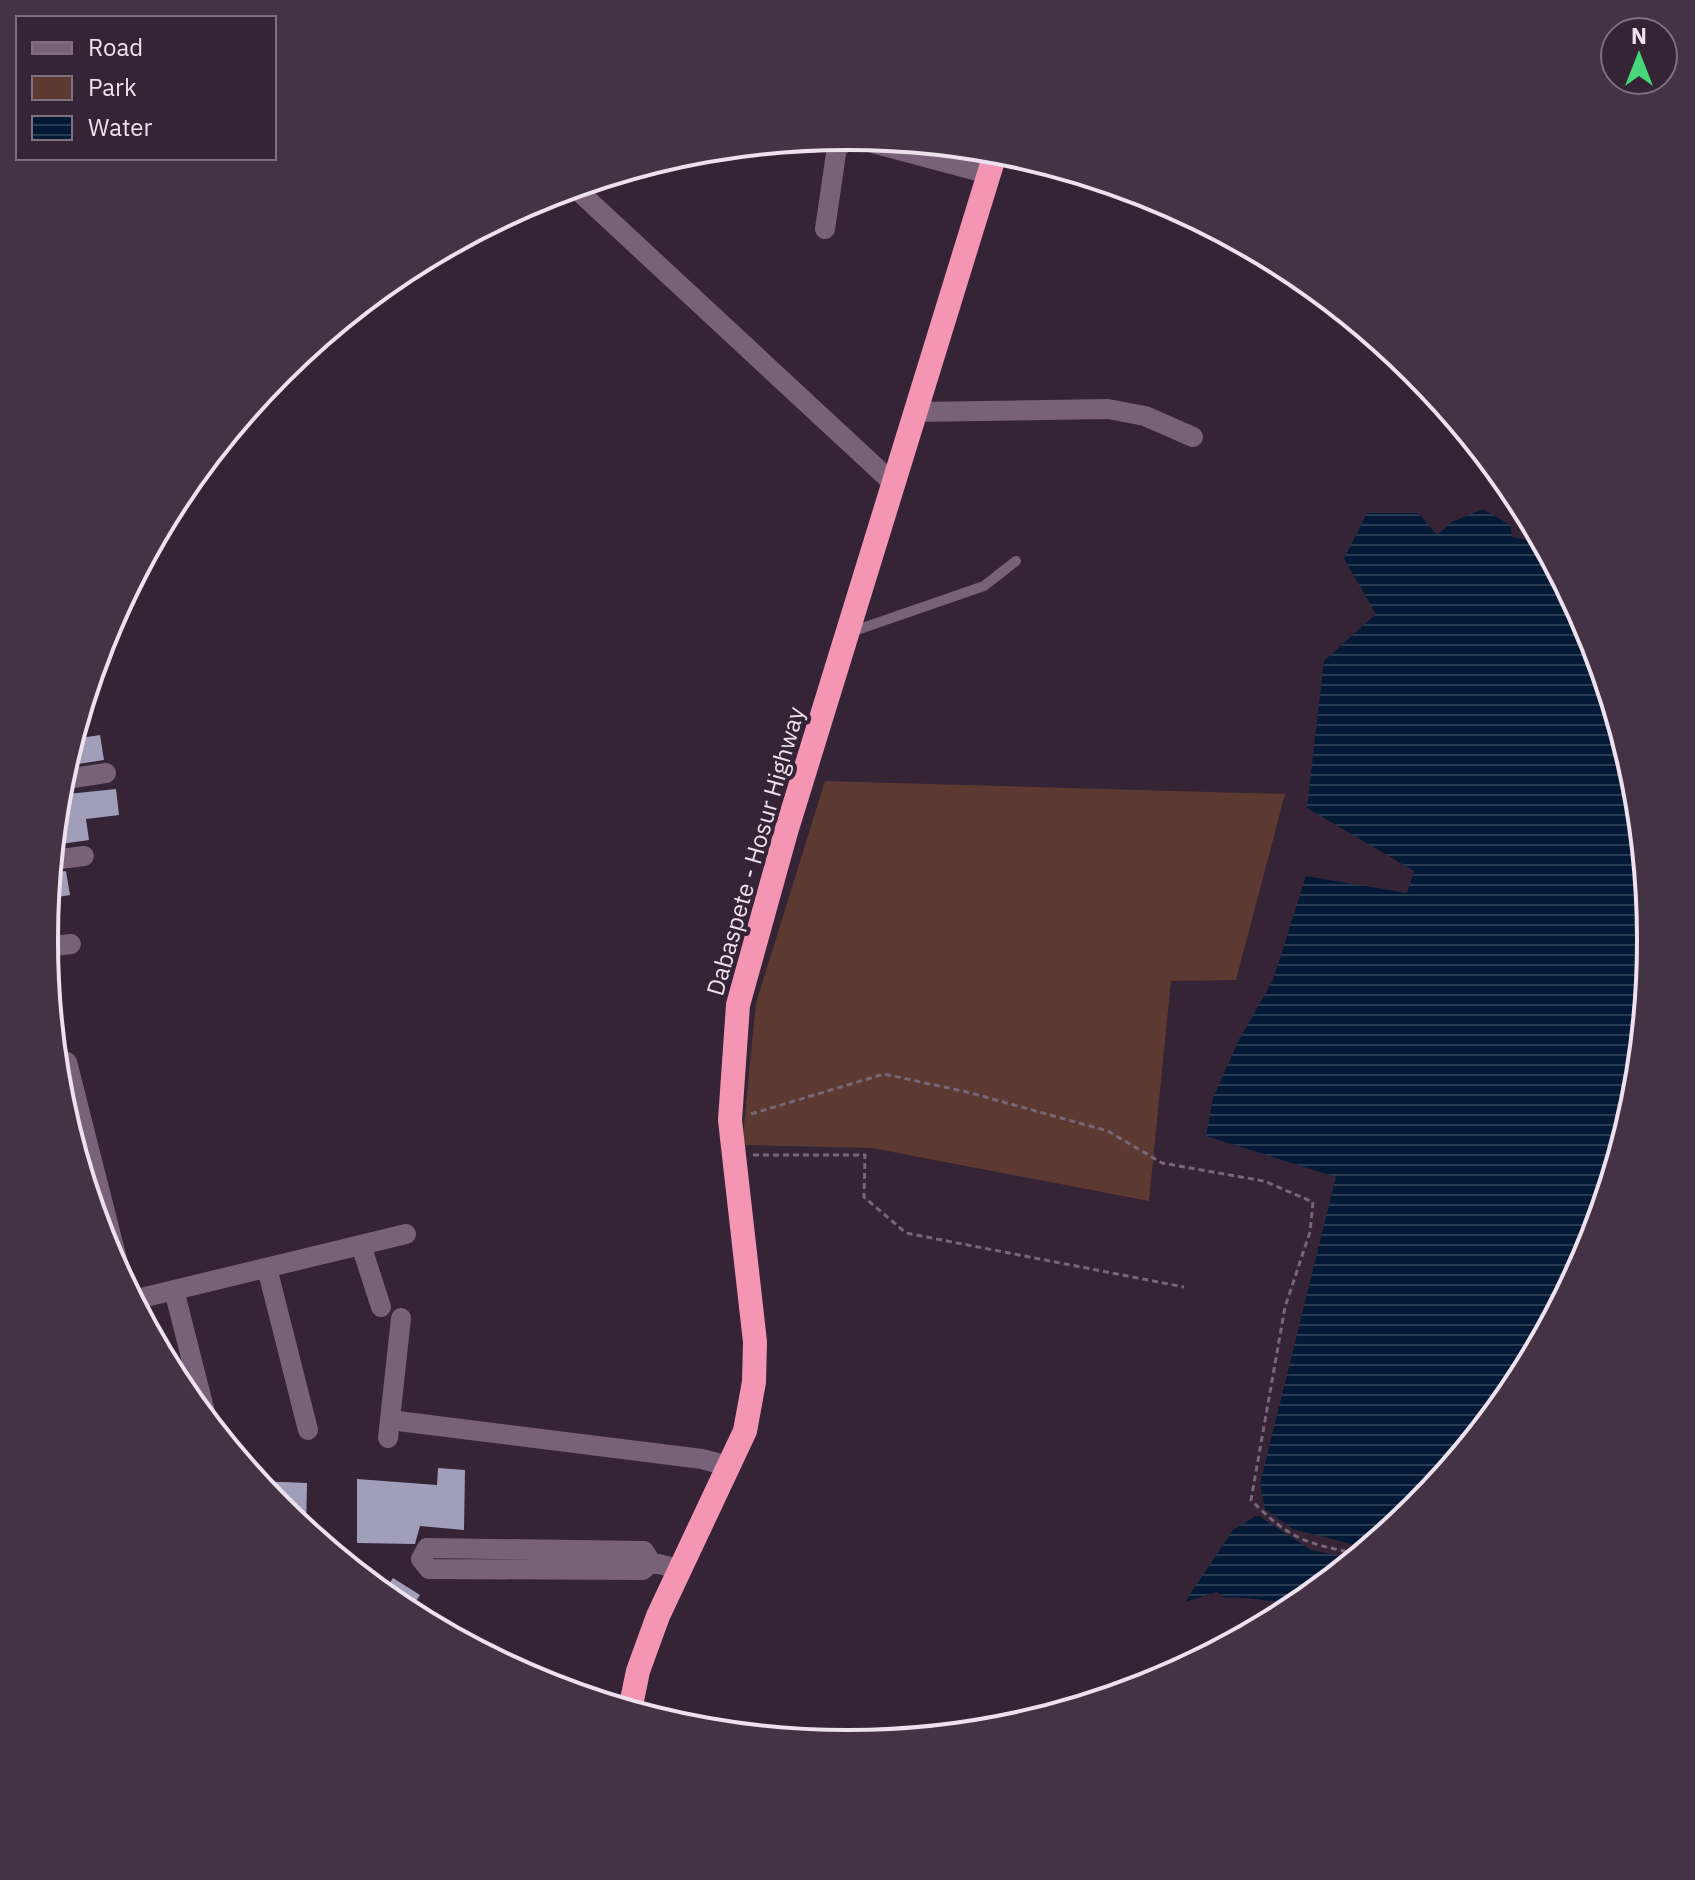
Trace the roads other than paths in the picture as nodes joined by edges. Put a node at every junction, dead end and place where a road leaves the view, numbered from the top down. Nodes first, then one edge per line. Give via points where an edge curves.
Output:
1 (836, 150) edge
2 (992, 164) edge
3 (584, 196) edge
4 (825, 229) dead end
5 (916, 412) junction
6 (1193, 437) dead end
7 (895, 485) junction
8 (1016, 561) dead end
9 (849, 632) junction
10 (106, 773) dead end
11 (75, 778) edge
12 (84, 856) dead end
13 (63, 859) edge
14 (71, 944) dead end
15 (58, 945) edge
16 (70, 1072) edge
17 (101, 1198) edge
18 (406, 1234) dead end
19 (361, 1245) junction
20 (267, 1268) junction
21 (174, 1290) junction
22 (144, 1297) edge
23 (381, 1307) dead end
24 (401, 1318) dead end
25 (200, 1391) edge
26 (308, 1430) dead end
27 (728, 1466) junction
28 (651, 1562) junction
29 (678, 1569) junction
30 (632, 1700) edge

1 - 4 street
2 - 5 highway, Dabaspete - Hosur Highway
3 - 7 street
5 - 6 street via 1108,409 1145,416
5 - 7 highway, Dabaspete - Hosur Highway
7 - 9 highway, Dabaspete - Hosur Highway
8 - 9 lane via 984,586
9 - 27 highway, Dabaspete - Hosur Highway via 738,1005 730,1120 755,1342 745,1431
10 - 11 street
12 - 13 street
14 - 15 street
16 - 17 street
18 - 19 street
19 - 20 street
19 - 23 street
20 - 21 street
20 - 26 street
21 - 22 street
21 - 25 street
24 - 27 street via 389,1429 702,1459
27 - 29 highway, Dabaspete - Hosur Highway
28 - 28 street via 643,1570 429,1569 421,1559 427,1548 644,1551
28 - 29 street
29 - 30 highway, Dabaspete - Hosur Highway

